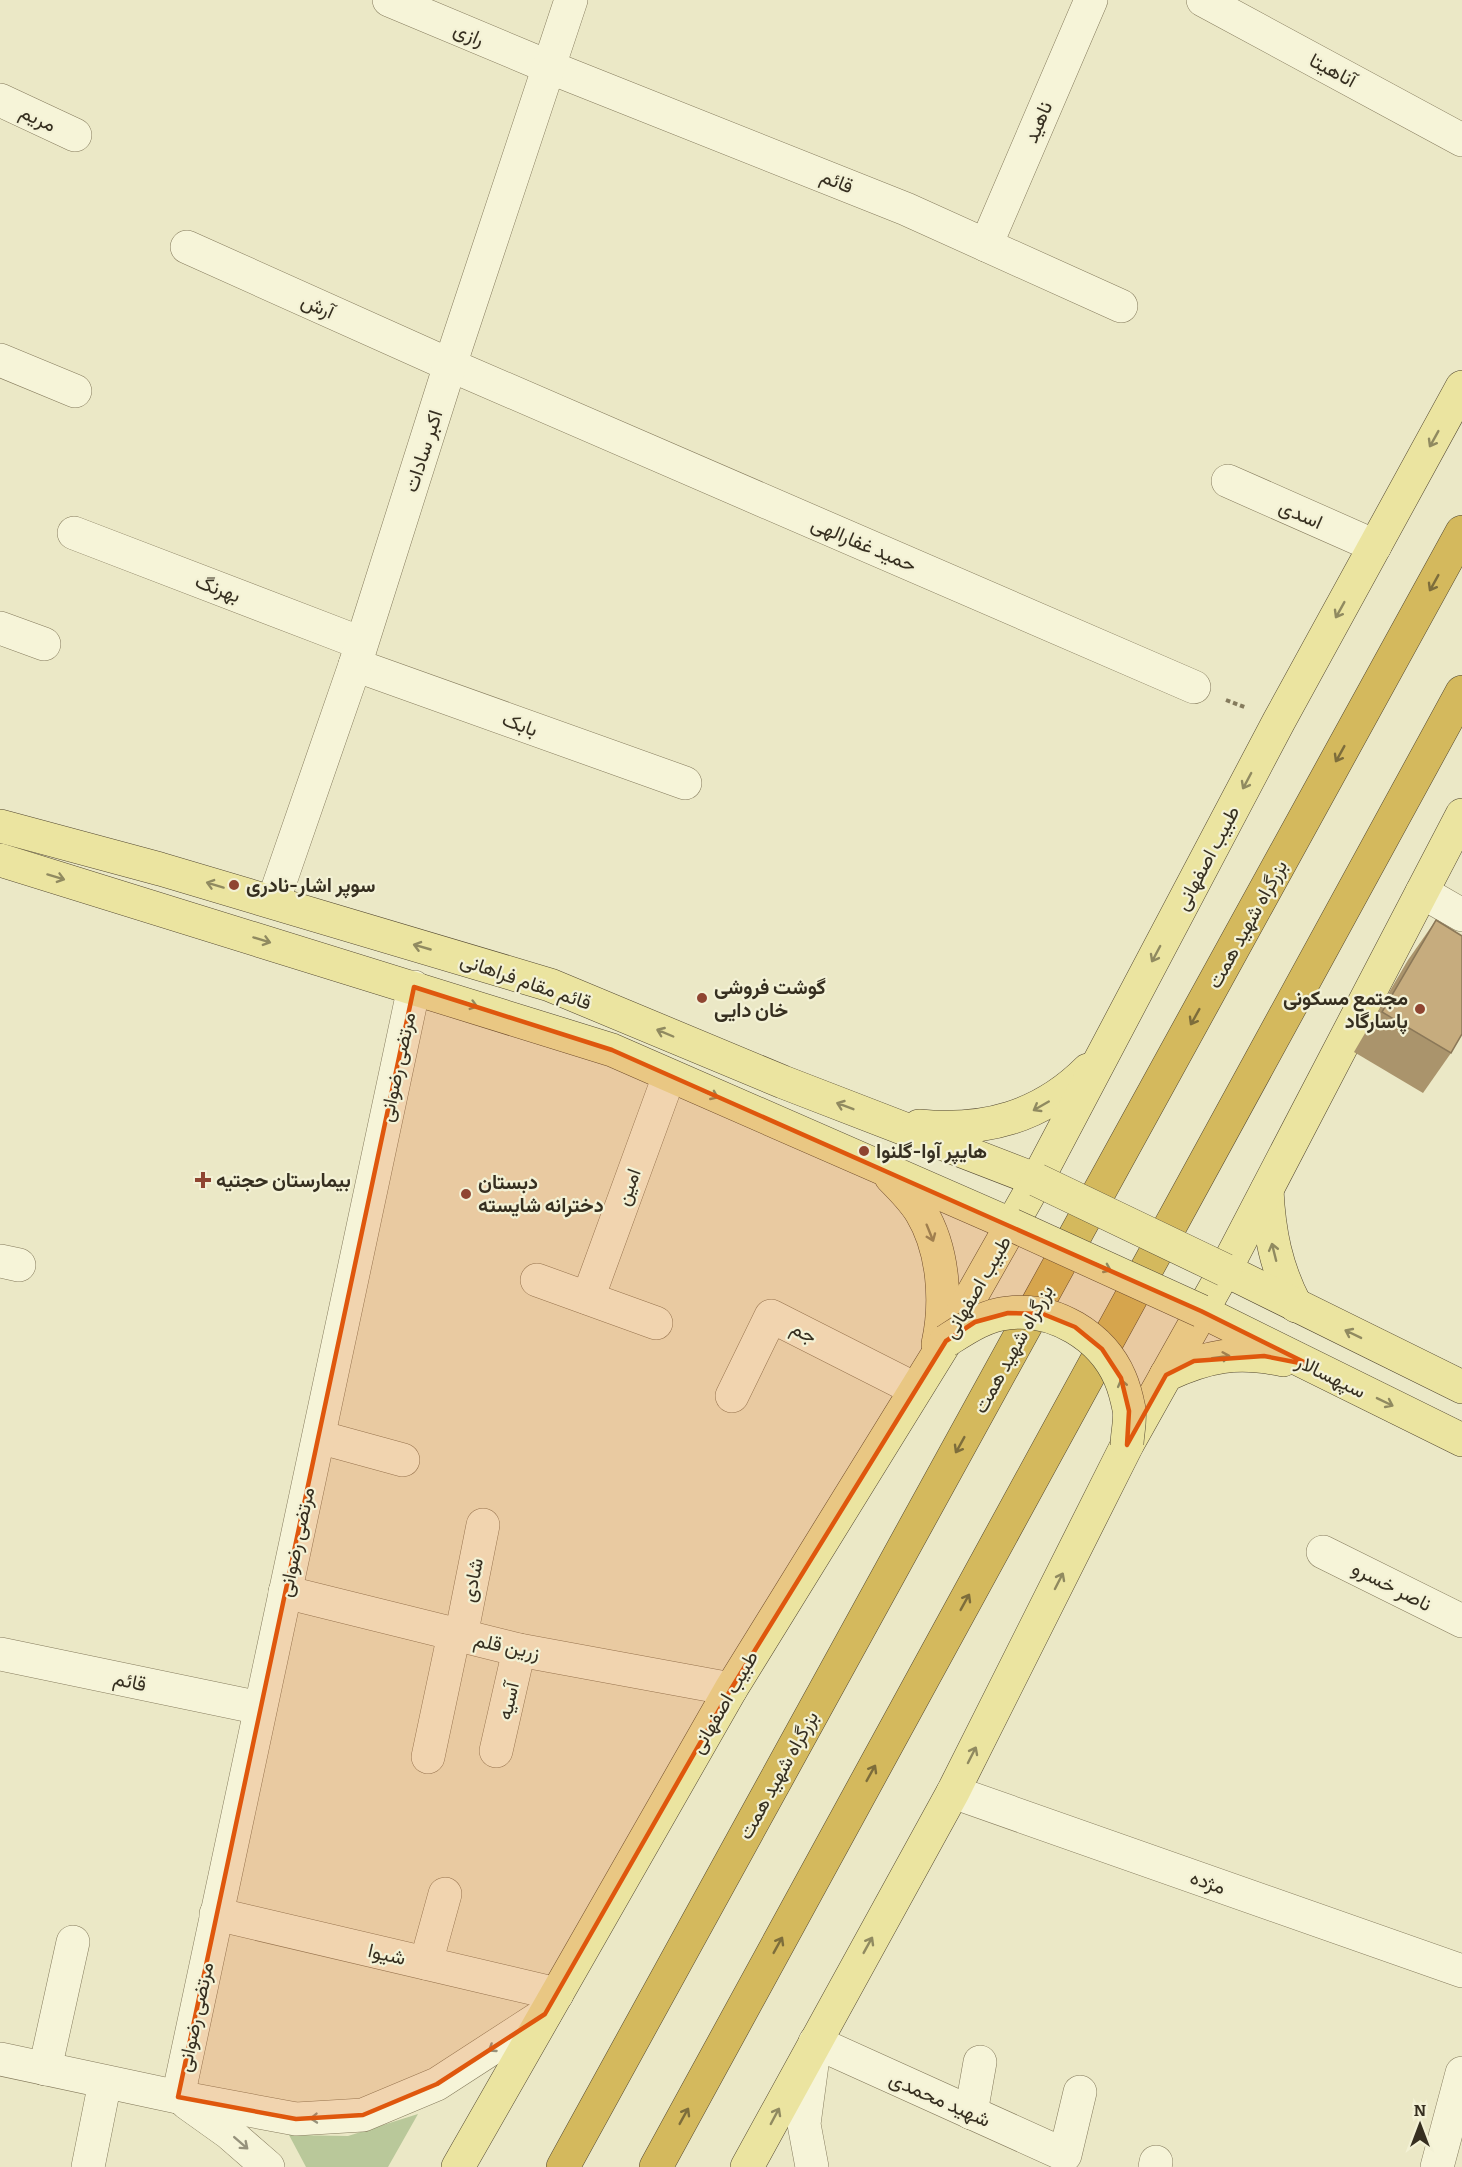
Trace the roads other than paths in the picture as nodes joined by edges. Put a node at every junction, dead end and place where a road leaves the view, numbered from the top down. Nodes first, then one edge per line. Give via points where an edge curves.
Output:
1 (389, 0) edge
2 (571, 0) edge
3 (1091, 0) edge
4 (1203, 0) edge
5 (549, 67) junction
6 (0, 100) edge
7 (75, 135) dead end
8 (1462, 140) edge
9 (986, 245) junction
10 (186, 247) dead end
11 (1121, 306) dead end
12 (0, 360) edge
13 (450, 365) junction
14 (1462, 387) edge
15 (75, 392) dead end
16 (1228, 481) dead end
17 (1462, 532) edge
18 (74, 533) dead end
19 (1375, 546) junction
20 (0, 628) edge
21 (44, 644) dead end
22 (358, 654) junction
23 (1194, 687) road end
24 (1462, 692) edge
25 (685, 783) dead end
26 (1462, 815) edge
27 (0, 826) edge
28 (0, 860) edge
29 (1422, 892) junction
30 (273, 902) junction
31 (1462, 915) edge
32 (414, 987) junction
33 (1102, 1056) junction
34 (669, 1076) junction
35 (892, 1124) junction
36 (883, 1170) junction
37 (1037, 1180) junction
38 (1267, 1190) junction
39 (1011, 1226) junction
40 (1225, 1270) junction
41 (537, 1280) dead end
42 (588, 1298) junction
43 (1296, 1306) junction
44 (1201, 1311) junction
45 (656, 1323) dead end
46 (941, 1350) junction
47 (1310, 1365) junction
48 (1166, 1375) junction
49 (1462, 1388) edge
50 (915, 1389) junction
51 (732, 1395) dead end
52 (319, 1437) junction
53 (1462, 1440) edge
54 (1126, 1445) junction
55 (403, 1460) dead end
56 (483, 1524) dead end
57 (1323, 1552) dead end
58 (285, 1592) junction
59 (1462, 1621) edge
60 (458, 1635) junction
61 (519, 1650) junction
62 (0, 1654) edge
63 (731, 1689) junction
64 (260, 1708) junction
65 (496, 1752) dead end
66 (428, 1756) dead end
67 (953, 1792) junction
68 (446, 1894) dead end
69 (216, 1914) junction
70 (73, 1942) dead end
71 (426, 1963) junction
72 (1462, 1971) edge
73 (551, 2004) junction
74 (815, 2042) junction
75 (0, 2059) edge
76 (980, 2062) dead end
77 (45, 2069) junction
78 (105, 2082) junction
79 (1460, 2088) edge
80 (1080, 2092) dead end
81 (178, 2097) junction
82 (971, 2113) junction
83 (88, 2167) edge
84 (268, 2167) edge
85 (458, 2167) edge
86 (563, 2167) edge
87 (656, 2167) edge
88 (747, 2167) edge
89 (812, 2167) edge
90 (1437, 2167) edge

1 - 5 street, رازی
2 - 5 street, اکبر سادات
3 - 9 street, ناهید
4 - 8 street, آناهیتا
5 - 9 street, قائم via 906,209
5 - 13 street, اکبر سادات
6 - 7 street, مریم
9 - 11 street, قائم
10 - 13 street, آرش
12 - 15 street
13 - 22 street, اکبر سادات
13 - 23 street, حمید غفارالهی
14 -> 19 main road, طبیب اصفهانی
16 - 19 street, اسدی
17 -> 86 highway, بزرگراه شهید همت
18 - 22 street, بهرنگ
19 -> 33 main road, طبیب اصفهانی
20 - 21 street
22 - 25 street, بابک
22 - 30 street, اکبر سادات
87 -> 24 highway
26 - 29 main road
30 -> 27 main road, قائم مقام فراهانی
28 -> 32 main road, قائم مقام فراهانی
29 - 31 street
29 - 38 main road
35 -> 30 main road, قائم مقام فراهانی via 550,985
32 -> 34 main road, قائم مقام فراهانی via 612,1050
32 - 52 street, مرتضی رضوانی
33 -> 35 main road via 1071,1087 1036,1109 1010,1119 943,1128
33 - 37 main road, طبیب اصفهانی
34 -> 36 main road, قائم مقام فراهانی
34 - 42 street, امین
35 - 37 main road, قائم مقام فراهانی
36 - 39 main road, قائم مقام فراهانی
36 -> 46 main road via 907,1192 933,1241 941,1276
37 - 39 main road, طبیب اصفهانی
37 - 40 main road, قائم مقام فراهانی, bridge
38 - 40 main road
43 -> 38 main road via 1272,1245
39 -> 44 main road, سپهسالار, bridge
39 - 46 main road, طبیب اصفهانی
40 - 43 main road
40 - 44 main road
41 - 42 street
42 - 45 street
49 -> 43 main road
44 - 47 main road, سپهسالار
44 - 48 main road
46 - 50 main road, طبیب اصفهانی
54 -> 46 main road, bridge via 1129,1411 1121,1378 1102,1349 1075,1327 1043,1314 1008,1313 975,1322
48 -> 47 main road via 1194,1361 1226,1355 1264,1356
47 -> 53 main road, سپهسالار
48 - 54 main road
50 - 51 street, جم via 771,1316
50 - 63 main road, طبیب اصفهانی
52 - 55 street
52 - 58 street, مرتضی رضوانی
67 -> 54 main road
56 - 60 street, شادی
57 - 59 street, ناصر خسرو
58 - 60 street, زرین قلم
58 - 64 street, مرتضی رضوانی
60 - 61 street, زرین قلم
60 - 66 street, شادی
61 - 63 street, زرین قلم
61 - 65 street, آسیه
62 - 64 street, قائم
63 - 73 main road, طبیب اصفهانی
64 - 69 street, مرتضی رضوانی
67 - 72 street, مژده
74 -> 67 main road
68 - 71 street
69 - 71 street, شیوا
69 - 81 street, مرتضی رضوانی
70 - 77 street
71 - 73 street, شیوا
73 -> 81 street via 437,2084 363,2115 296,2119
73 - 85 main road, طبیب اصفهانی
74 - 82 street, شهید محمدی
88 -> 74 main road
74 - 89 street via 804,2124
75 - 77 street
76 - 82 street
77 - 78 street
78 - 81 street
78 - 83 street
79 - 90 street
80 - 82 street, شهید محمدی via 1065,2156
81 -> 84 street

